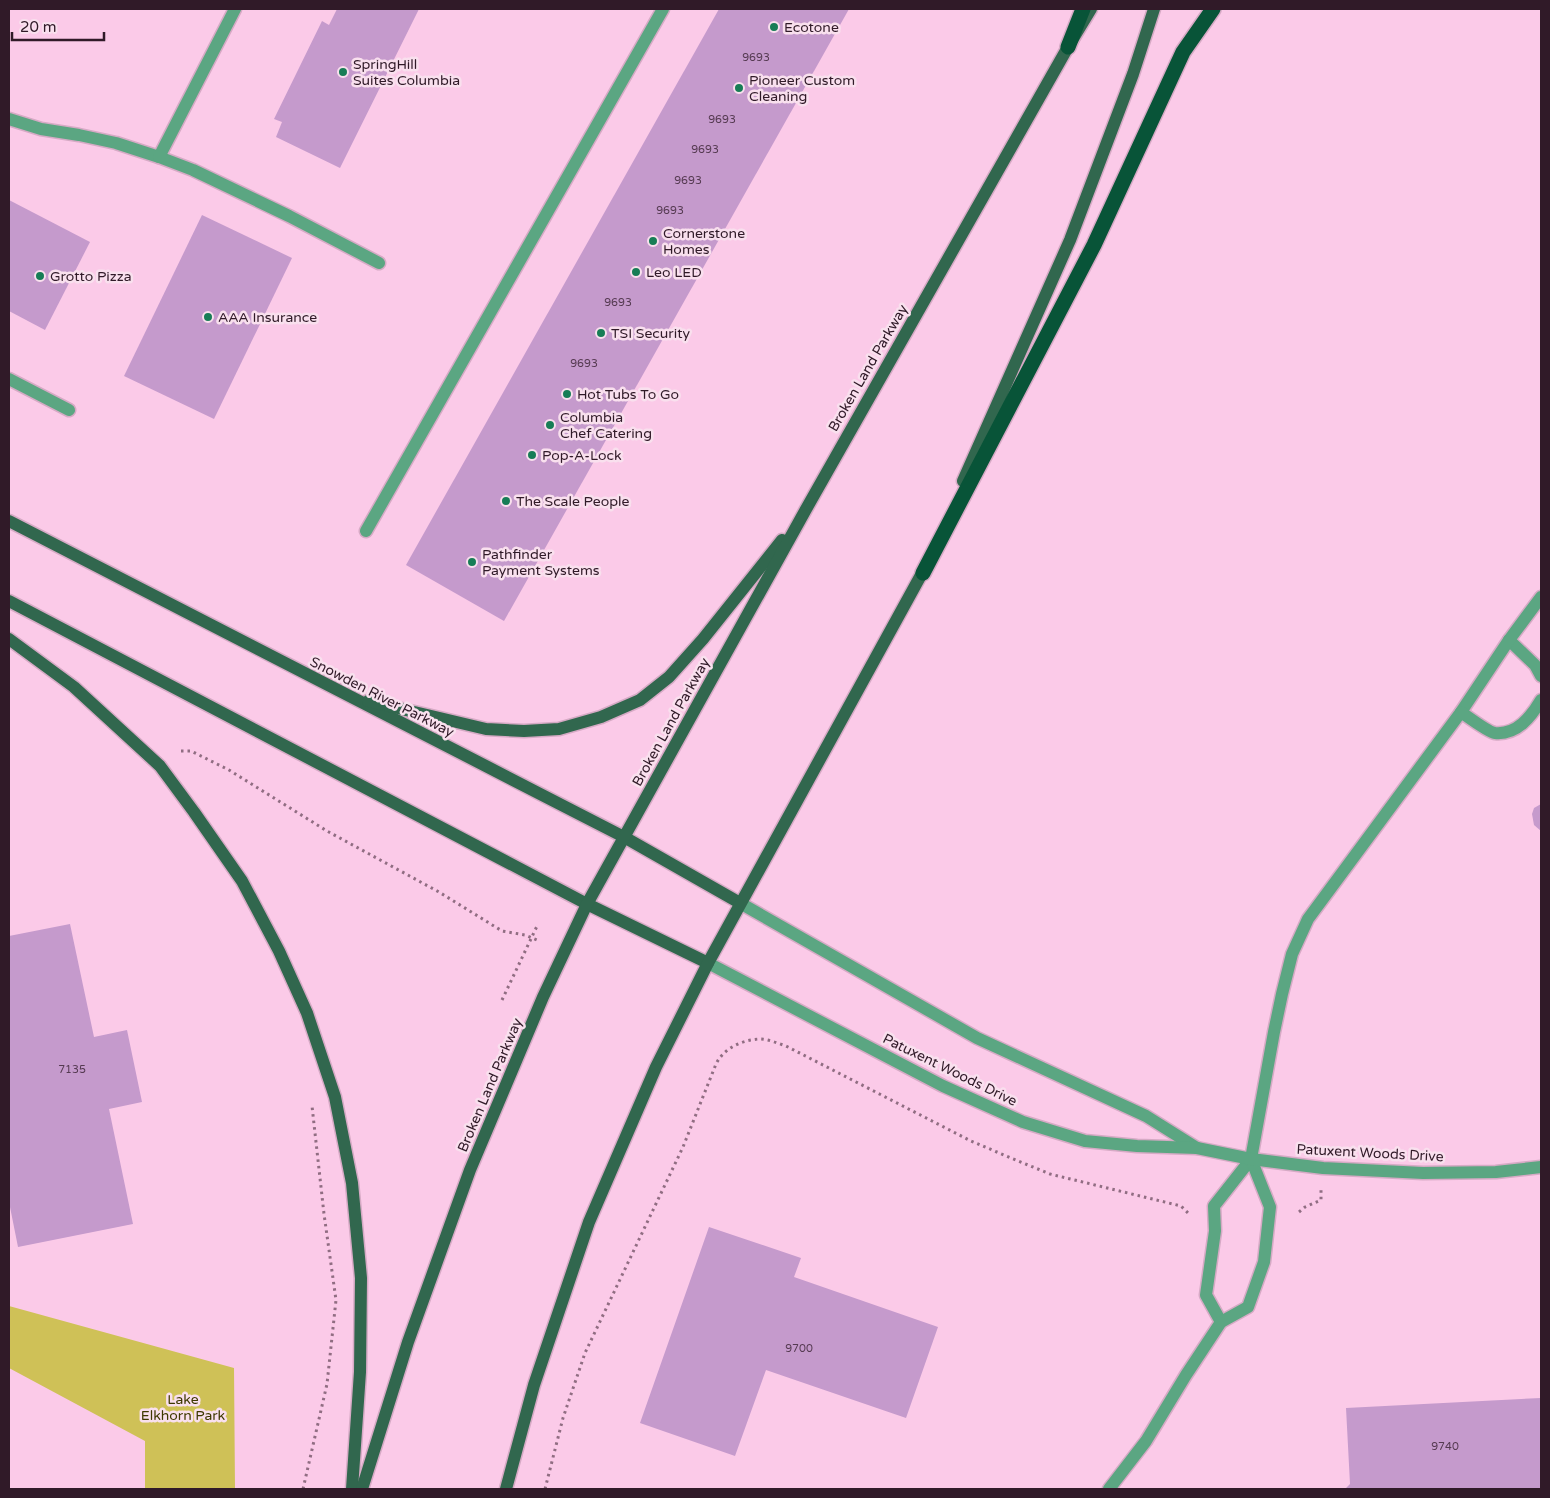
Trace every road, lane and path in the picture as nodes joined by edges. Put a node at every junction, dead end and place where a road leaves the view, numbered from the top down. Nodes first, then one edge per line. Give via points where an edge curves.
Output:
1 (235, 9) edge
2 (663, 9) edge
3 (1083, 9) edge
4 (1091, 9) edge
5 (1154, 9) edge
6 (1213, 9) edge
7 (1068, 47) junction
8 (9, 119) edge
9 (159, 157) junction
10 (379, 263) dead end
11 (9, 379) edge
12 (69, 410) dead end
13 (805, 511) junction
14 (9, 521) edge
15 (366, 531) dead end
16 (923, 573) junction
17 (1541, 596) edge
18 (9, 601) edge
19 (9, 640) edge
20 (1509, 640) junction
21 (1541, 676) edge
22 (350, 697) junction
23 (1541, 700) edge
24 (1461, 712) junction
25 (181, 751) dead end
26 (624, 837) junction
27 (740, 903) junction
28 (587, 904) junction
29 (538, 924) dead end
30 (532, 938) junction
31 (536, 940) dead end
32 (708, 963) junction
33 (502, 1000) dead end
34 (312, 1106) dead end
35 (1197, 1148) junction
36 (1251, 1159) junction
37 (1541, 1167) edge
38 (1323, 1168) junction
39 (1188, 1212) dead end
40 (1299, 1212) dead end
41 (1221, 1322) junction
42 (303, 1489) edge
43 (352, 1489) edge
44 (362, 1489) edge
45 (506, 1489) edge
46 (544, 1489) edge
47 (1109, 1489) edge

1 - 9 street
2 - 15 street
3 - 7 highway
4 - 7 main road, Broken Land Parkway
5 - 16 main road via 1070,240
6 - 16 highway via 1184,52 1094,245
7 - 13 main road, Broken Land Parkway
8 - 9 street via 41,129 79,134
9 - 10 street via 263,204
11 - 12 street
13 - 22 main road via 703,640 669,677 640,700 601,717 559,729 486,728
13 - 26 main road, Broken Land Parkway
14 - 22 main road, Snowden River Parkway
16 - 27 main road
17 - 20 street
18 - 28 main road
19 - 43 main road via 74,687 160,766 242,881 307,1013 336,1106 352,1183 360,1268 360,1372
20 - 21 street via 1535,665
20 - 24 street
22 - 26 main road, Snowden River Parkway
23 - 24 street via 1529,718 1509,731 1493,733
24 - 36 street via 1308,919 1292,954 1282,994
25 - 30 path via 190,751 229,770 327,831 439,892 502,931
26 - 27 main road, Snowden River Parkway
26 - 28 main road, Broken Land Parkway
27 - 32 main road
27 - 35 street, Patuxent Woods Drive via 978,1038 1146,1116
28 - 32 main road
28 - 44 main road, Broken Land Parkway via 543,997 470,1170 408,1342
29 - 30 path
30 - 31 path
30 - 33 path
32 - 35 street, Patuxent Woods Drive via 943,1086 1023,1122 1085,1141
32 - 45 main road via 656,1067 589,1222 534,1385
34 - 42 path via 336,1300 327,1384
35 - 36 street, Patuxent Woods Drive
36 - 38 street, Patuxent Woods Drive
36 - 41 street via 1214,1206 1215,1231 1206,1295
36 - 41 street via 1270,1207 1264,1262 1248,1307
37 - 38 street, Patuxent Woods Drive via 1496,1172 1423,1173
38 - 40 path via 1320,1200
39 - 46 path via 1181,1206 1050,1174 1010,1158 786,1046 759,1039 732,1046 716,1064 683,1147 585,1353
41 - 47 street via 1146,1441

